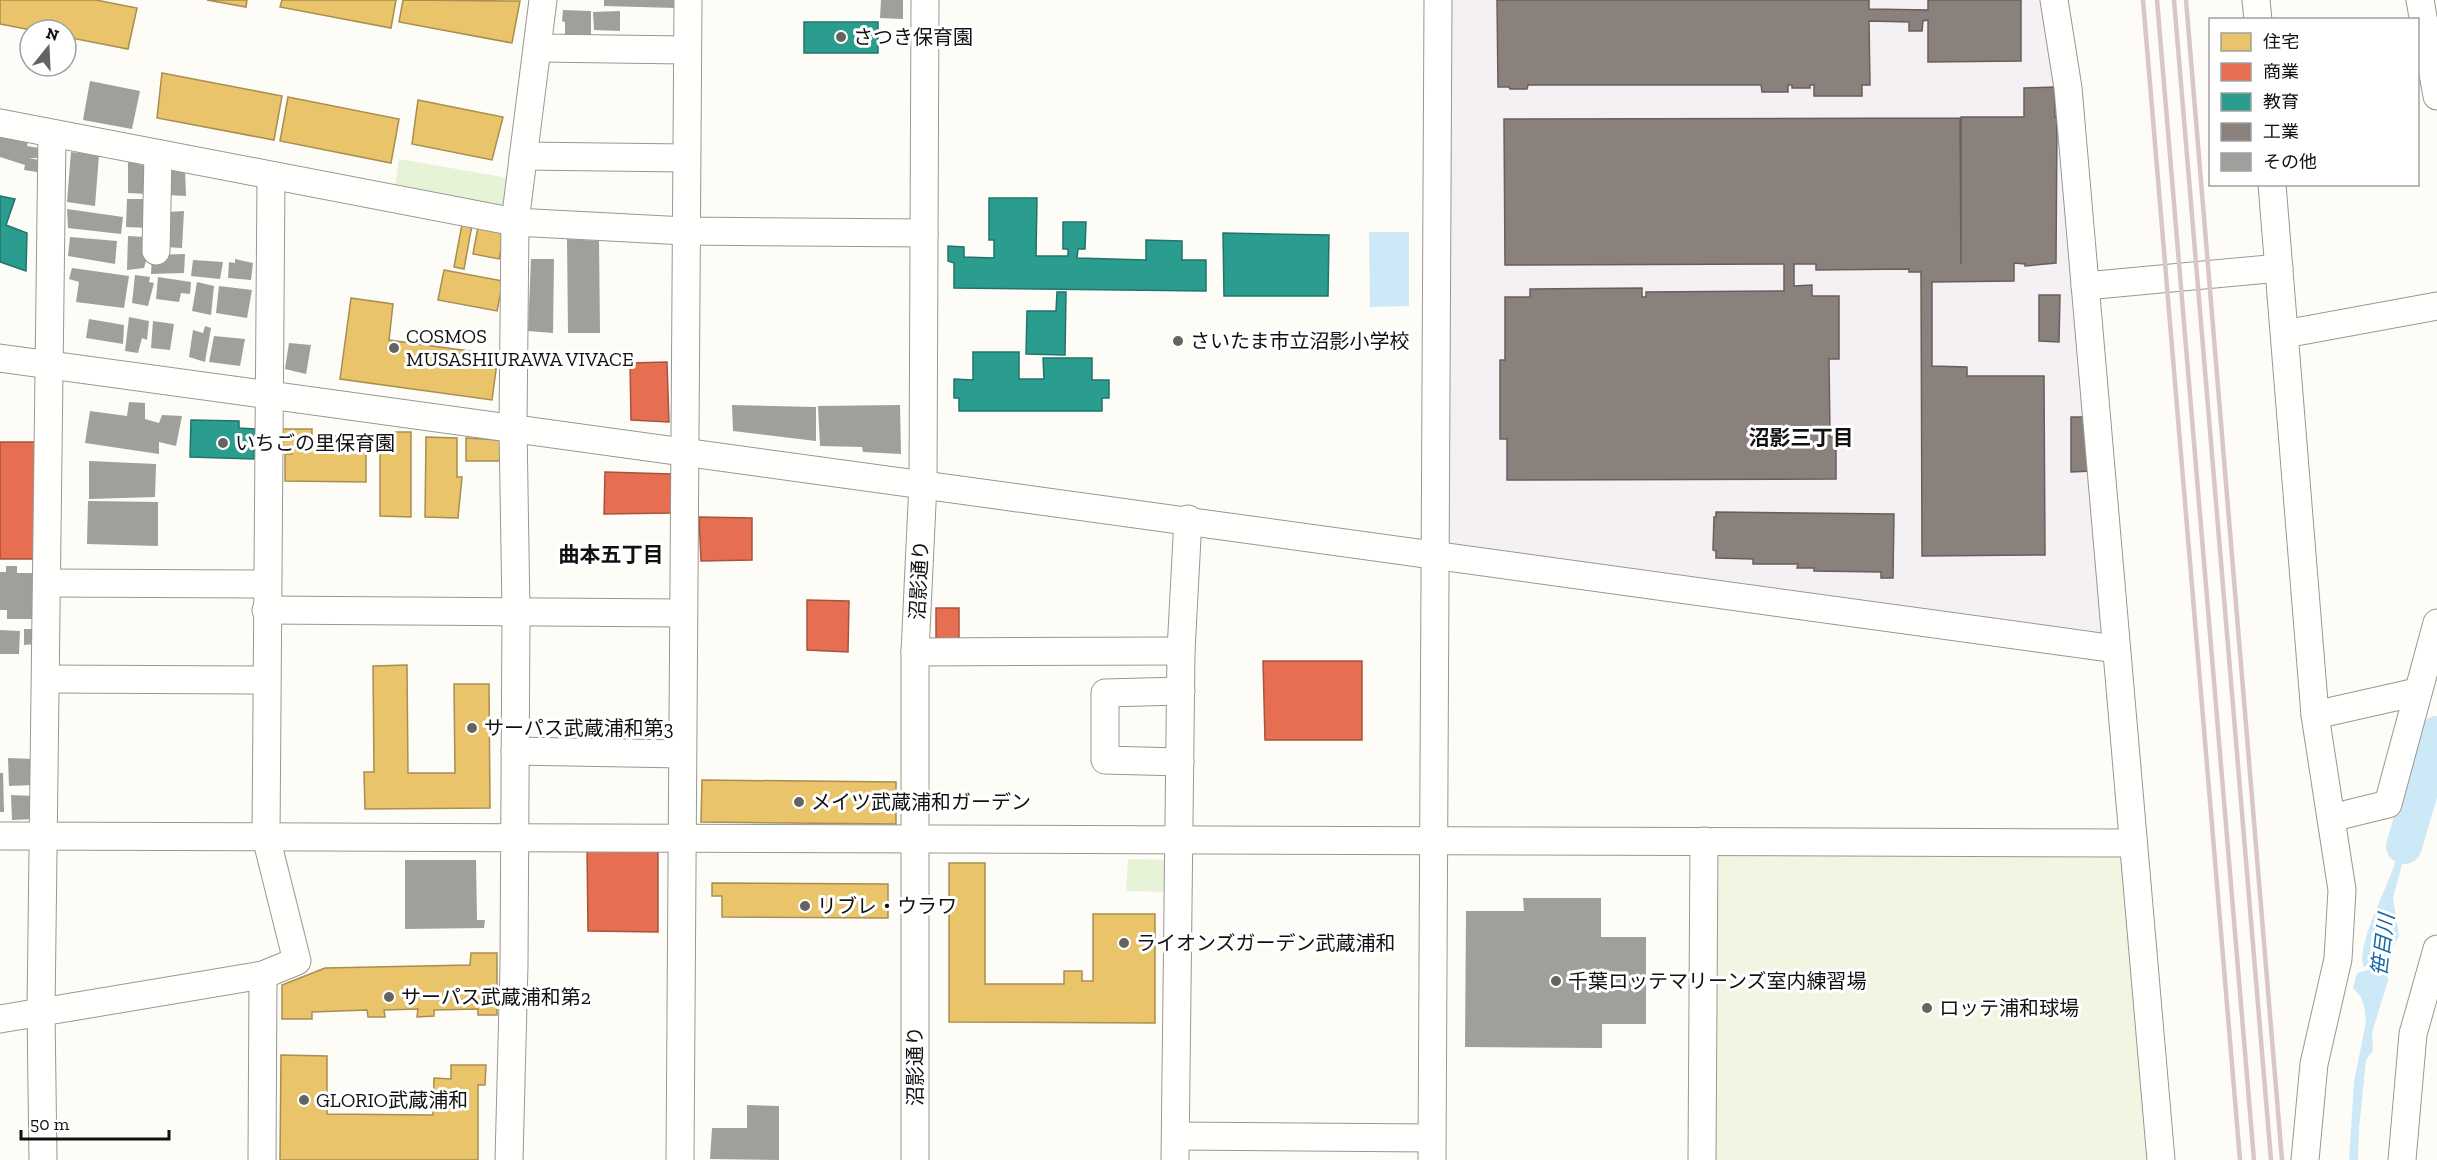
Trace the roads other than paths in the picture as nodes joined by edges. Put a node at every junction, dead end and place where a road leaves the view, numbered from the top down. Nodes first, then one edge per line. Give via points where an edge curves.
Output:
1 (543, 0) edge
2 (688, 0) edge
3 (926, 0) edge
4 (1438, 0) edge
5 (2055, 0) edge
6 (2256, 0) edge
7 (2420, 0) edge
8 (2258, 18) edge
9 (538, 48) junction
10 (686, 50) junction
11 (2437, 96) edge
12 (0, 123) edge
13 (52, 134) junction
14 (158, 154) junction
15 (522, 156) junction
16 (685, 158) junction
17 (271, 176) junction
18 (2272, 186) edge
19 (515, 222) junction
20 (685, 231) junction
21 (924, 233) junction
22 (156, 251) dead end
23 (2279, 268) junction
24 (2085, 286) junction
25 (2437, 306) edge
26 (2284, 334) junction
27 (0, 358) edge
28 (50, 365) junction
29 (270, 395) junction
30 (513, 428) junction
31 (685, 454) junction
32 (923, 483) junction
33 (1188, 519) junction
34 (1435, 554) junction
35 (47, 583) junction
36 (266, 597) junction
37 (516, 612) junction
38 (682, 613) junction
39 (2437, 623) edge
40 (2116, 649) junction
41 (1181, 651) junction
42 (915, 652) junction
43 (46, 679) junction
44 (266, 680) junction
45 (1181, 692) junction
46 (2417, 692) junction
47 (2315, 715) junction
48 (515, 751) junction
49 (681, 754) junction
50 (1180, 762) junction
51 (2331, 818) junction
52 (0, 836) edge
53 (44, 836) junction
54 (266, 837) junction
55 (515, 837) junction
56 (681, 838) junction
57 (915, 839) junction
58 (1179, 840) junction
59 (1435, 841) junction
60 (1704, 841) junction
61 (2133, 843) junction
62 (2437, 949) edge
63 (263, 975) junction
64 (41, 1012) junction
65 (2437, 1018) edge
66 (0, 1019) edge
67 (2413, 1034) junction
68 (1175, 1148) edge
69 (1432, 1149) edge
70 (43, 1160) edge
71 (262, 1160) edge
72 (509, 1160) edge
73 (680, 1160) edge
74 (915, 1160) edge
75 (1702, 1160) edge
76 (2161, 1160) edge
77 (2305, 1160) edge
78 (2402, 1160) edge

1 - 9 street
2 - 10 street
3 - 21 street, 沼影通り
4 - 34 street
5 - 24 street via 2068,88
6 - 8 street
7 - 11 street
9 - 10 street
9 - 15 street
10 - 16 street
12 - 13 street
13 - 14 street
13 - 28 street
14 - 17 street
14 - 22 street
15 - 16 street
15 - 19 street
16 - 20 street
17 - 19 street
17 - 29 street
18 - 23 street
19 - 20 street
19 - 30 street
20 - 21 street
20 - 31 street
21 - 32 street, 沼影通り
23 - 24 street
23 - 26 street
24 - 40 street
25 - 26 street
26 - 47 street
27 - 28 street
28 - 29 street
28 - 35 street
29 - 30 street
29 - 36 street
30 - 31 street
30 - 37 street
31 - 32 street
31 - 38 street
32 - 33 street
32 - 42 street, 沼影通り
33 - 34 street
33 - 41 street
34 - 40 street
34 - 59 street
35 - 36 street
35 - 43 street
36 - 37 street
36 - 44 street
37 - 38 street
37 - 48 street
38 - 49 street
39 - 46 street
40 - 61 street
41 - 42 street
41 - 45 street
42 - 57 street, 沼影通り
43 - 44 street
43 - 53 street
44 - 54 street
45 - 50 street
45 - 50 street via 1105,693 1105,760
46 - 47 street
46 - 51 street via 2388,804
47 - 51 street
48 - 49 street
48 - 55 street
49 - 56 street
50 - 58 street
51 - 77 street via 2342,890 2342,921 2338,959 2314,1064
52 - 53 street
53 - 54 street
53 - 64 street
54 - 55 street
54 - 63 street via 297,962
55 - 56 street
55 - 72 street
56 - 57 street
56 - 73 street
57 - 58 street
57 - 74 street, 沼影通り
58 - 59 street
58 - 68 street
59 - 60 street
59 - 69 street
60 - 61 street
60 - 75 street
61 - 76 street
62 - 67 street
63 - 64 street
63 - 71 street
64 - 66 street
64 - 70 street
65 - 67 street
67 - 78 street
68 - 69 street

